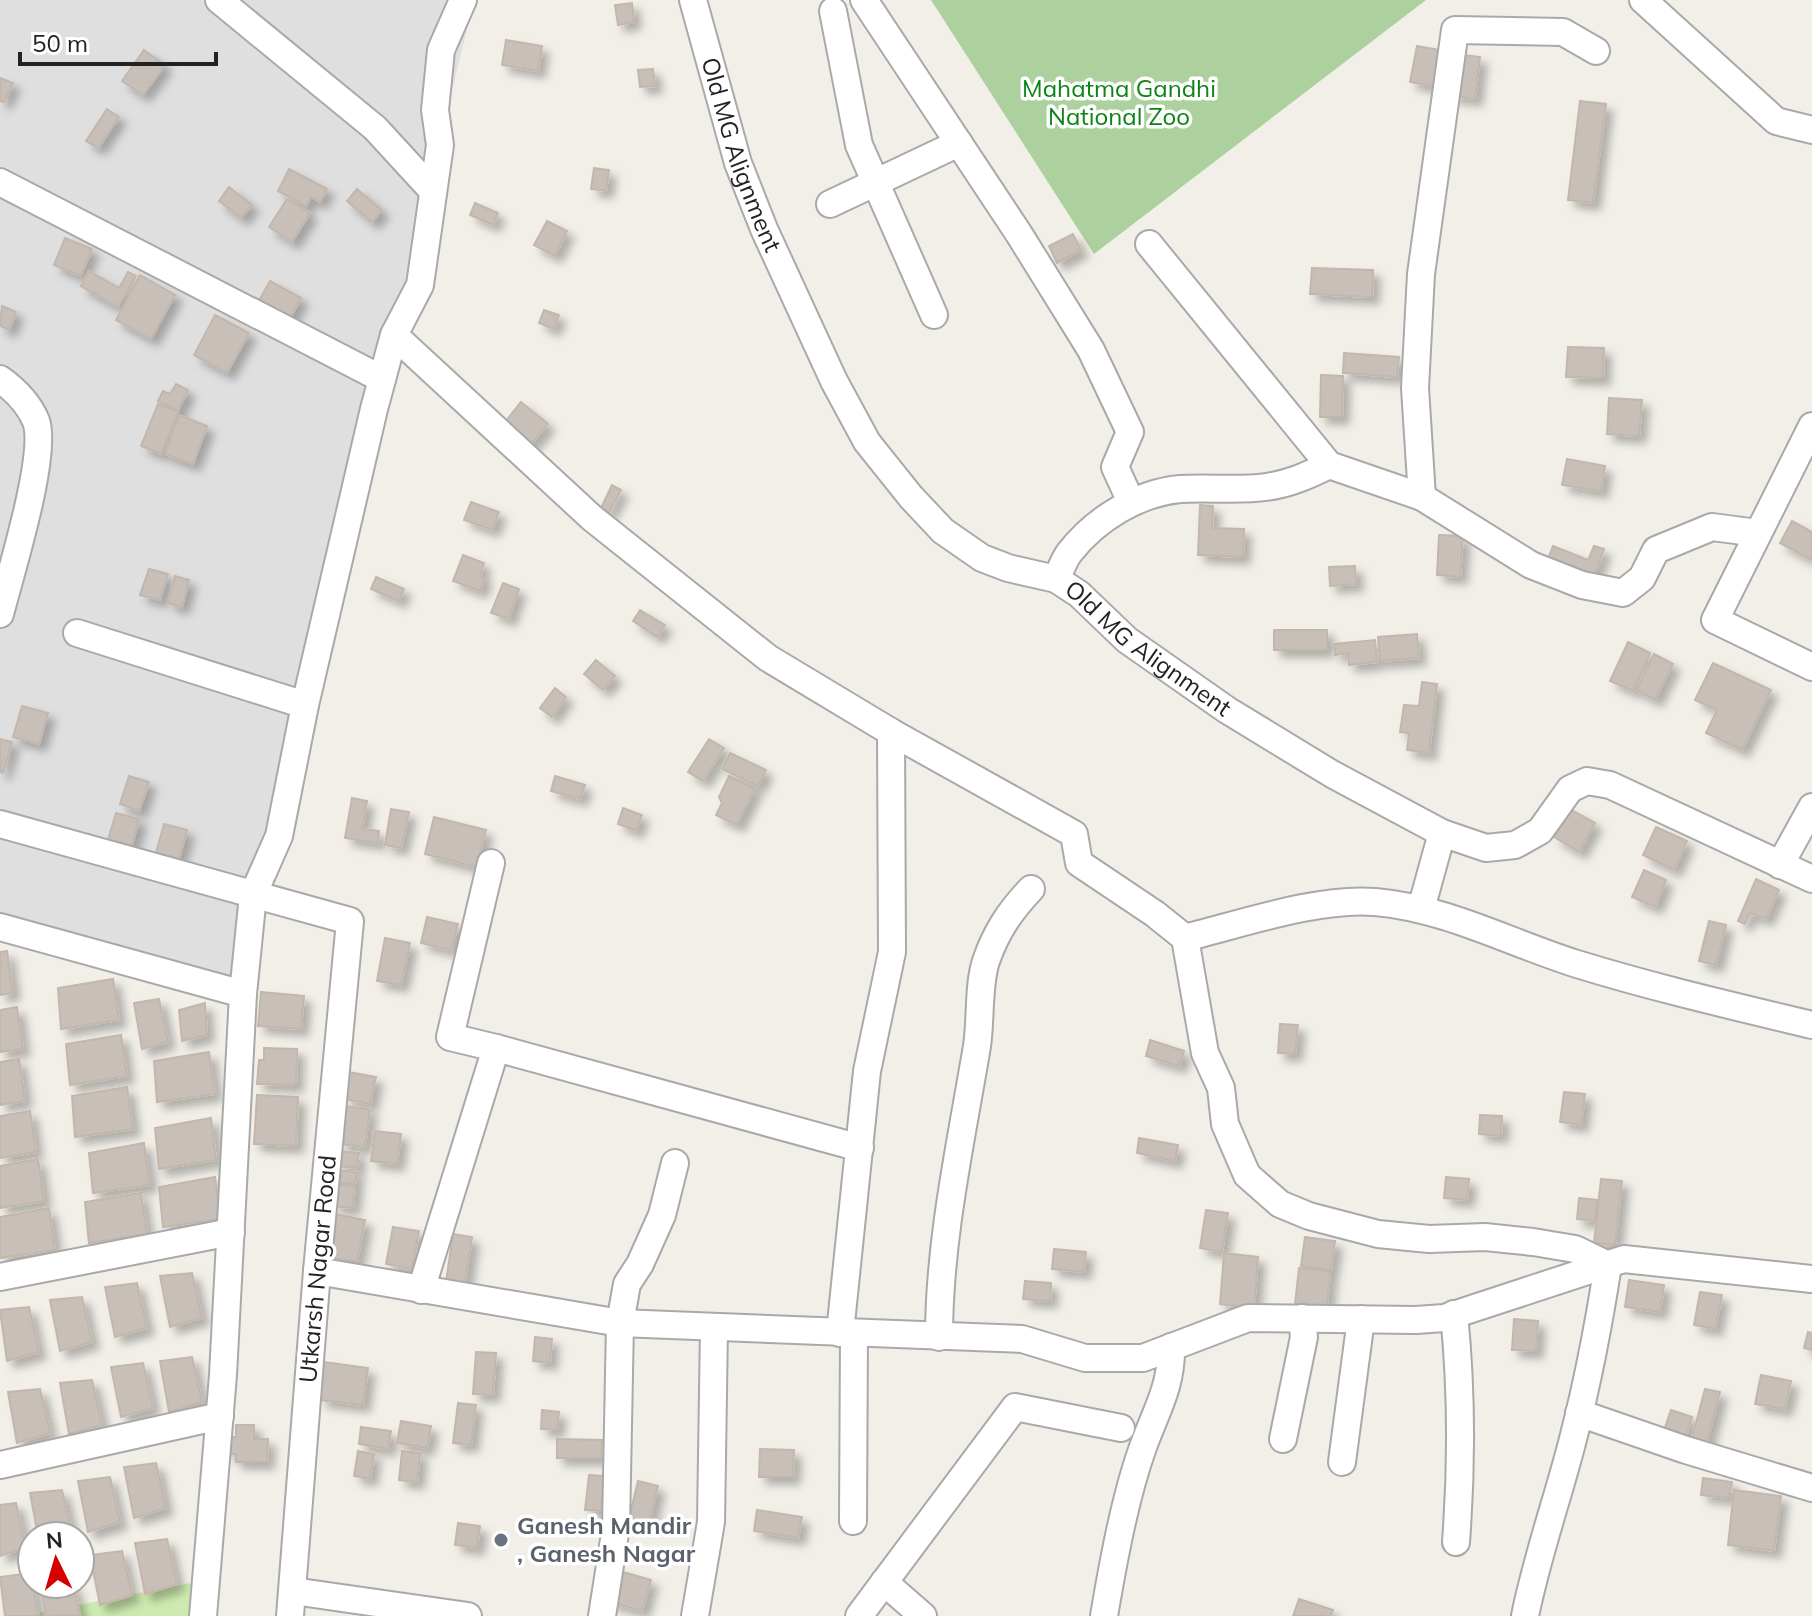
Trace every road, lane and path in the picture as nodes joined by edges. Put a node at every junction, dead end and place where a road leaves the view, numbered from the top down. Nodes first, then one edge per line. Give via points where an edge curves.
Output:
1 (219, 0) edge
2 (693, 0) edge
3 (864, 0) edge
4 (1643, 0) edge
5 (458, 1) edge
6 (833, 11) dead end
7 (1596, 51) dead end
8 (1812, 130) edge
9 (959, 143) junction
10 (0, 182) edge
11 (875, 182) junction
12 (432, 190) junction
13 (830, 204) dead end
14 (1149, 244) dead end
15 (934, 315) dead end
16 (394, 335) junction
17 (0, 379) edge
18 (382, 379) junction
19 (1812, 426) edge
20 (1329, 465) junction
21 (1422, 497) junction
22 (1131, 502) junction
23 (1758, 533) junction
24 (1056, 579) junction
25 (0, 614) edge
26 (77, 633) dead end
27 (1812, 667) edge
28 (305, 705) junction
29 (891, 732) junction
30 (1812, 807) edge
31 (0, 824) edge
32 (1442, 833) junction
33 (491, 863) dead end
34 (1780, 865) junction
35 (1812, 879) edge
36 (1031, 889) dead end
37 (253, 895) junction
38 (1421, 909) junction
39 (0, 927) edge
40 (1185, 938) junction
41 (243, 994) junction
42 (1812, 1025) edge
43 (496, 1048) junction
44 (860, 1148) junction
45 (675, 1163) dead end
46 (231, 1232) junction
47 (1608, 1265) junction
48 (317, 1271) junction
49 (0, 1277) edge
50 (1812, 1279) edge
51 (421, 1290) junction
52 (1454, 1314) junction
53 (1302, 1318) junction
54 (1361, 1319) junction
55 (620, 1323) junction
56 (714, 1328) junction
57 (847, 1334) junction
58 (939, 1337) junction
59 (1171, 1347) junction
60 (1579, 1413) junction
61 (220, 1416) junction
62 (1121, 1428) dead end
63 (1283, 1439) dead end
64 (1342, 1462) dead end
65 (0, 1465) edge
66 (1812, 1488) edge
67 (853, 1521) dead end
68 (1456, 1542) dead end
69 (884, 1582) junction
70 (291, 1603) edge
71 (201, 1616) edge
72 (468, 1616) edge
73 (602, 1616) edge
74 (695, 1616) edge
75 (859, 1616) edge
76 (923, 1616) edge
77 (1104, 1616) edge
78 (1525, 1616) edge

1 - 12 street via 375,128
2 - 24 street, Old MG Alignment via 743,176 834,381 867,442 911,497 960,545 1008,568
3 - 9 street
4 - 8 street via 1776,121
5 - 12 street via 441,50 435,110 440,145
6 - 11 street via 859,145
7 - 21 street via 1563,32 1455,30 1421,274 1415,388
9 - 11 street
9 - 22 street via 1091,350 1130,432 1115,467
10 - 18 street
11 - 13 street
11 - 15 street
12 - 16 street via 420,285
14 - 20 street
16 - 18 street
16 - 29 street via 592,518 768,658
17 - 25 street via 16,390 36,422 38,464
18 - 28 street
19 - 23 street
20 - 21 street
20 - 22 street via 1266,487 1181,489
21 - 23 street via 1531,565 1582,585 1623,593 1642,578 1656,550 1712,527
22 - 24 street via 1089,533 1069,554
23 - 27 street via 1715,620
24 - 32 street, Old MG Alignment via 1127,640 1227,710
26 - 28 street
28 - 37 street via 279,836
29 - 40 street via 1074,834 1079,863
29 - 44 street via 892,952 867,1071
30 - 34 street
31 - 37 street
32 - 34 street, Old MG Alignment via 1486,848 1515,845 1540,831 1570,789 1587,781 1610,785
32 - 38 street
33 - 43 street via 450,1037
34 - 35 street, Old MG Alignment
36 - 58 street via 1007,914 985,963 939,1294
37 - 41 street
37 - 48 street, Utkarsh Nagar Road via 350,921
38 - 40 street via 1331,902
38 - 42 street via 1576,963
39 - 41 street
40 - 47 street via 1205,1053 1221,1088 1225,1124 1247,1175 1280,1204 1378,1234 1533,1242 1575,1249
41 - 46 street
43 - 44 street
43 - 51 street
44 - 57 street
45 - 55 street via 662,1215 627,1284
46 - 49 street
46 - 61 street
47 - 50 street via 1624,1259
47 - 52 street
47 - 60 street
48 - 51 street
48 - 70 street, Utkarsh Nagar Road
51 - 55 street
52 - 54 street
52 - 68 street via 1461,1391
53 - 54 street
53 - 59 street via 1248,1318
53 - 63 street via 1304,1337
54 - 64 street
55 - 56 street
55 - 73 street via 616,1527
56 - 57 street
56 - 74 street via 711,1522
57 - 58 street
57 - 67 street
58 - 59 street via 1022,1339 1085,1358 1143,1358
59 - 77 street via 1172,1370 1142,1449
60 - 66 street
60 - 78 street
61 - 65 street
61 - 71 street
62 - 69 street via 1015,1407
69 - 75 street
69 - 76 street
70 - 72 street

